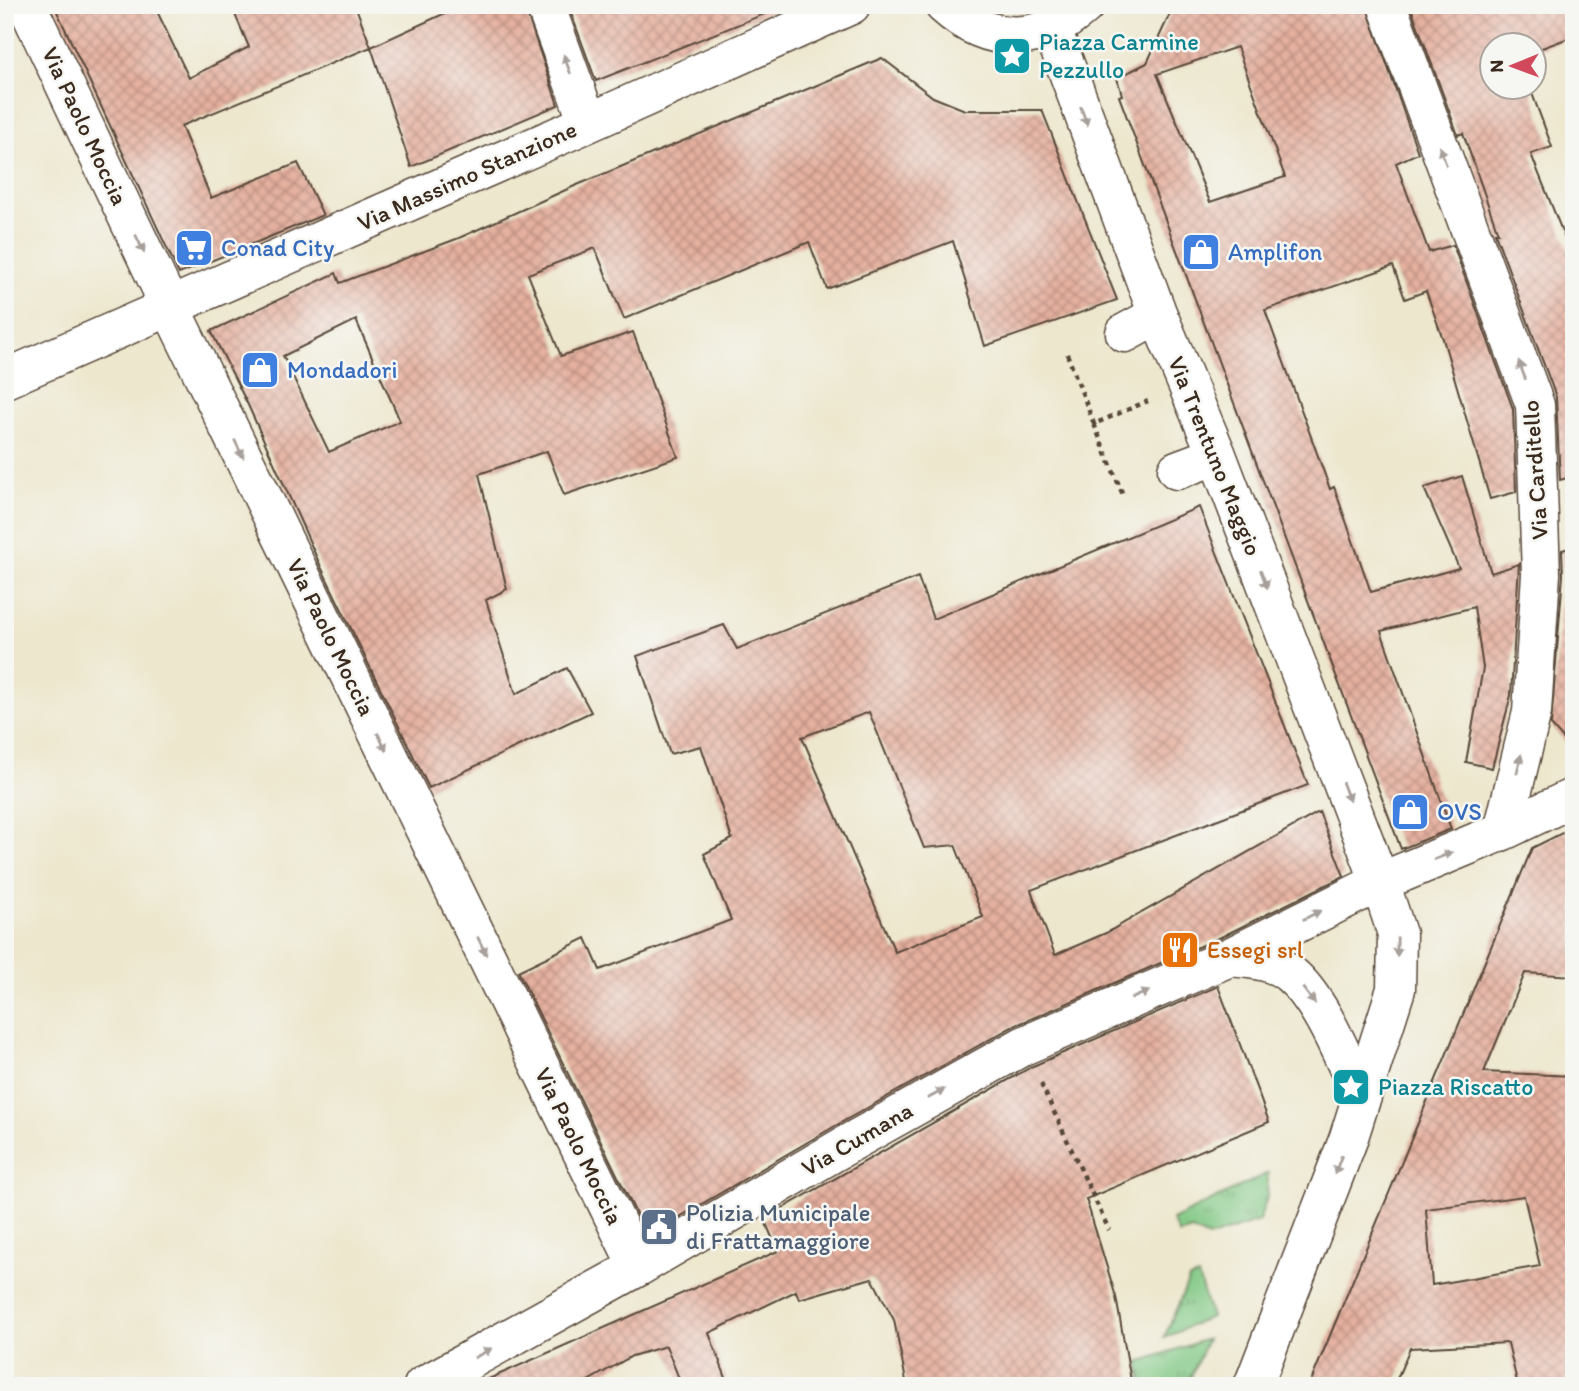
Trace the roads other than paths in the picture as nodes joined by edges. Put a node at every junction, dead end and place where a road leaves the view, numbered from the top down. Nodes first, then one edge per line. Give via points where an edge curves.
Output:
1 (27, 5) edge
2 (545, 5) edge
3 (851, 5) edge
4 (944, 5) edge
5 (1085, 5) edge
6 (1387, 5) edge
7 (1052, 29) junction
8 (588, 123) junction
9 (170, 307) junction
10 (1158, 315) junction
11 (1125, 333) dead end
12 (5, 379) edge
13 (1217, 455) junction
14 (1177, 470) dead end
15 (1574, 797) edge
16 (1503, 831) junction
17 (1380, 882) junction
18 (1230, 957) junction
19 (1362, 1097) junction
20 (638, 1267) junction
21 (423, 1386) edge
22 (1253, 1386) edge

1 -> 9 street, Via Paolo Moccia
8 -> 2 street
3 - 8 street, Via Massimo Stanzione
4 - 7 street via 976,28 994,34 1014,36
5 - 7 street
16 -> 6 street, Via Carditello via 1532,712 1541,574 1535,405
7 -> 10 street, Via Trentuno Maggio
8 - 9 street, Via Massimo Stanzione
9 - 12 street, Via Massimo Stanzione
9 -> 20 street, Via Paolo Moccia
10 - 11 street
10 - 13 street, Via Trentuno Maggio
13 - 14 street
13 -> 17 street, Via Trentuno Maggio
15 - 16 street
17 -> 16 street
18 -> 17 street
17 -> 19 street via 1397,934 1396,989
18 -> 19 street via 1264,961 1290,974 1315,1002
20 -> 18 street, Via Cumana via 1023,1045
19 -> 22 street
21 -> 20 street, Via Cumana

